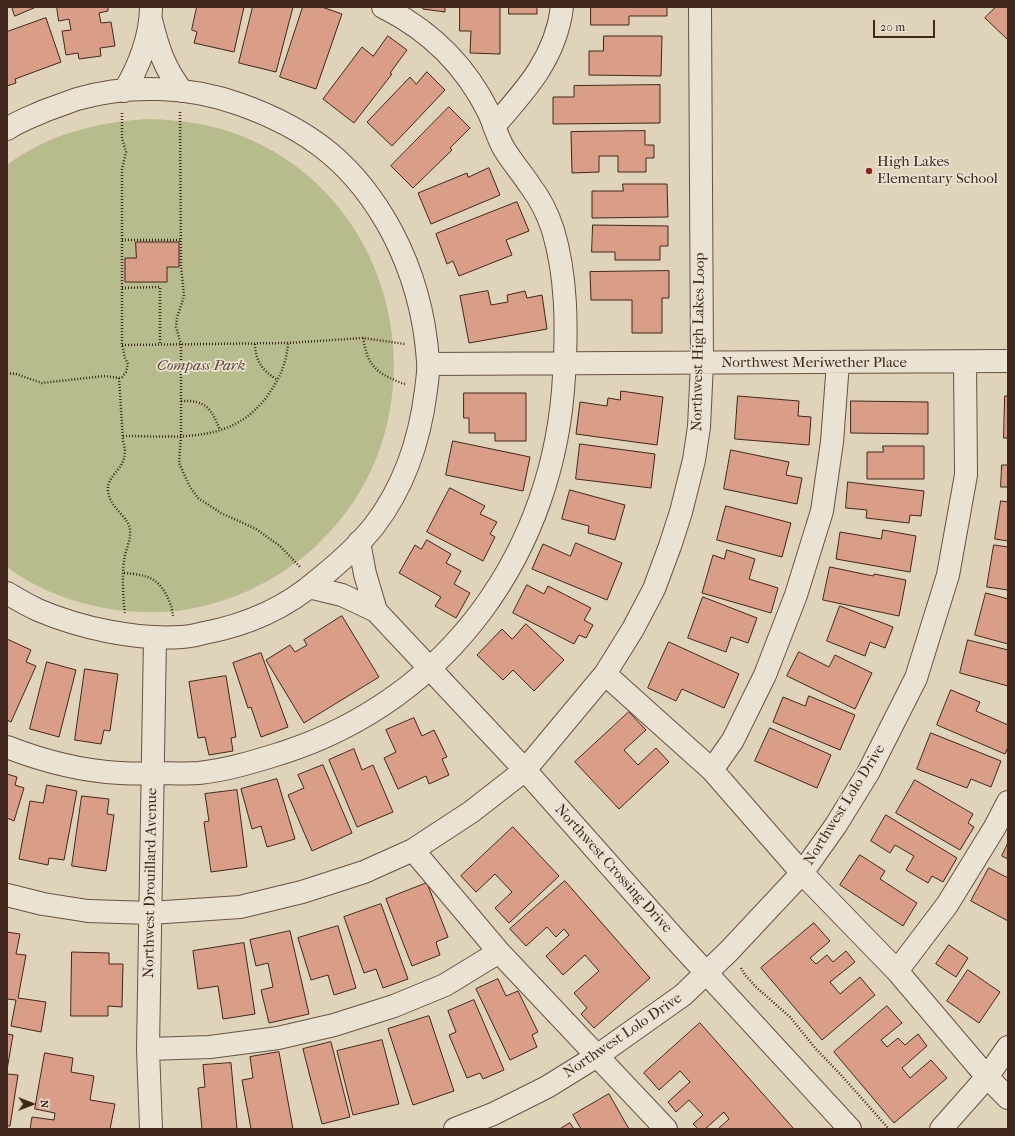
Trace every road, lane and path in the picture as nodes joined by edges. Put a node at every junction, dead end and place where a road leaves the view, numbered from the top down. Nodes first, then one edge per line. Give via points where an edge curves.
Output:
1 (383, 7) edge
2 (562, 7) edge
3 (700, 7) edge
4 (150, 12) edge
5 (182, 91) junction
6 (123, 100) junction
7 (180, 112) dead end
8 (494, 126) junction
9 (7, 128) edge
10 (122, 240) junction
11 (181, 240) junction
12 (122, 288) junction
13 (363, 338) junction
14 (288, 343) junction
15 (160, 344) junction
16 (181, 344) junction
17 (254, 344) junction
18 (122, 345) junction
19 (1008, 361) edge
20 (965, 362) junction
21 (565, 363) junction
22 (702, 363) junction
23 (838, 363) junction
24 (427, 364) junction
25 (7, 373) edge
26 (119, 378) junction
27 (278, 380) junction
28 (181, 401) junction
29 (220, 430) junction
30 (122, 436) junction
31 (181, 436) junction
32 (359, 542) junction
33 (124, 573) junction
34 (311, 586) junction
35 (7, 593) edge
36 (376, 611) junction
37 (130, 635) junction
38 (184, 637) junction
39 (155, 638) junction
40 (430, 669) junction
41 (605, 674) junction
42 (7, 748) edge
43 (525, 770) junction
44 (712, 770) junction
45 (153, 773) junction
46 (1008, 802) edge
47 (413, 850) junction
48 (802, 873) junction
49 (7, 895) edge
50 (150, 913) junction
51 (730, 951) junction
52 (499, 952) junction
53 (897, 971) junction
54 (707, 973) junction
55 (1008, 1047) edge
56 (148, 1049) junction
57 (597, 1056) junction
58 (987, 1077) junction
59 (1008, 1098) edge
60 (152, 1129) edge
61 (455, 1129) edge
62 (666, 1129) edge
63 (850, 1129) edge
64 (889, 1129) edge
65 (941, 1129) edge

1 - 8 street via 419,29 448,53 472,84
2 - 8 street via 554,39 541,68
3 - 22 street, Northwest High Lakes Loop
4 - 5 street via 159,50
4 - 6 street via 139,64
5 - 6 street
5 - 24 street via 229,100 256,110 294,128 344,165 383,215 408,265 421,308
6 - 9 street via 102,94 68,102
6 - 10 path via 122,141 126,152 122,170
7 - 11 path
8 - 21 street via 511,160 540,201 554,234 563,284
10 - 11 path
10 - 12 path
11 - 16 path via 184,296 176,327
12 - 15 path via 160,287
12 - 18 path
13 - 14 path
13 - 24 path via 403,344
13 - 24 path via 366,353 374,368 403,384
14 - 17 path
14 - 27 path
15 - 16 path
15 - 18 path
16 - 17 path
16 - 28 path
17 - 27 path via 262,368
18 - 26 path via 128,364 126,372
19 - 20 street, Northwest Meriwether Place
20 - 23 street, Northwest Meriwether Place
20 - 48 street, Northwest Lolo Drive via 966,475 948,574 916,678 868,773
21 - 22 street, Northwest Meriwether Place
21 - 24 street, Northwest Meriwether Place
21 - 40 street via 558,438 534,520 514,561 488,603
22 - 23 street, Northwest Meriwether Place
22 - 41 street, Northwest High Lakes Loop via 696,445 677,526 654,589
23 - 44 street via 832,442 822,511 796,595 765,675 733,740
24 - 32 street via 419,428 411,455 402,478 381,515
25 - 26 path via 42,384 104,376
26 - 30 path
27 - 29 path via 252,414
28 - 29 path via 196,401 205,406 213,415
28 - 31 path
29 - 31 path via 195,436
30 - 31 path
30 - 33 path via 125,458 108,490 109,498 128,522 130,530 130,540 123,562
31 - 34 path via 179,463 198,498 221,513 256,529 280,546 297,563
32 - 34 street
32 - 36 street, Northwest Crossing Drive
33 - 37 path via 125,610
33 - 38 path via 140,574 155,580 164,588 172,614
34 - 36 street, Northwest Crossing Drive via 342,595
34 - 38 street via 268,613 229,629
35 - 37 street via 35,609 67,621
36 - 40 street, Northwest Crossing Drive
37 - 39 street
38 - 39 street
39 - 45 street, Northwest Drouillard Avenue
40 - 43 street, Northwest Crossing Drive
40 - 45 street via 369,713 337,731 300,747 258,761 199,773
41 - 43 street, Northwest High Lakes Loop
41 - 44 street
42 - 45 street via 89,770
43 - 47 street, Northwest High Lakes Loop via 472,812
43 - 54 street, Northwest Crossing Drive
44 - 48 street
45 - 50 street, Northwest Drouillard Avenue
46 - 53 street via 947,905
47 - 50 street, Northwest High Lakes Loop via 364,872 302,892 240,907
47 - 52 street
48 - 51 street, Northwest Lolo Drive
48 - 53 street
49 - 50 street, Northwest High Lakes Loop via 88,911
50 - 56 street, Northwest Drouillard Avenue
51 - 54 street, Northwest Lolo Drive
51 - 64 path via 745,975 790,1017
52 - 56 street via 445,984 394,1006 334,1025 278,1038 210,1047
52 - 57 street
53 - 58 street
54 - 57 street, Northwest Lolo Drive via 683,995
54 - 63 street, Northwest Crossing Drive
55 - 58 street
56 - 60 street, Northwest Drouillard Avenue
57 - 61 street, Northwest Lolo Drive via 547,1087
57 - 62 street
58 - 59 street
58 - 65 street

